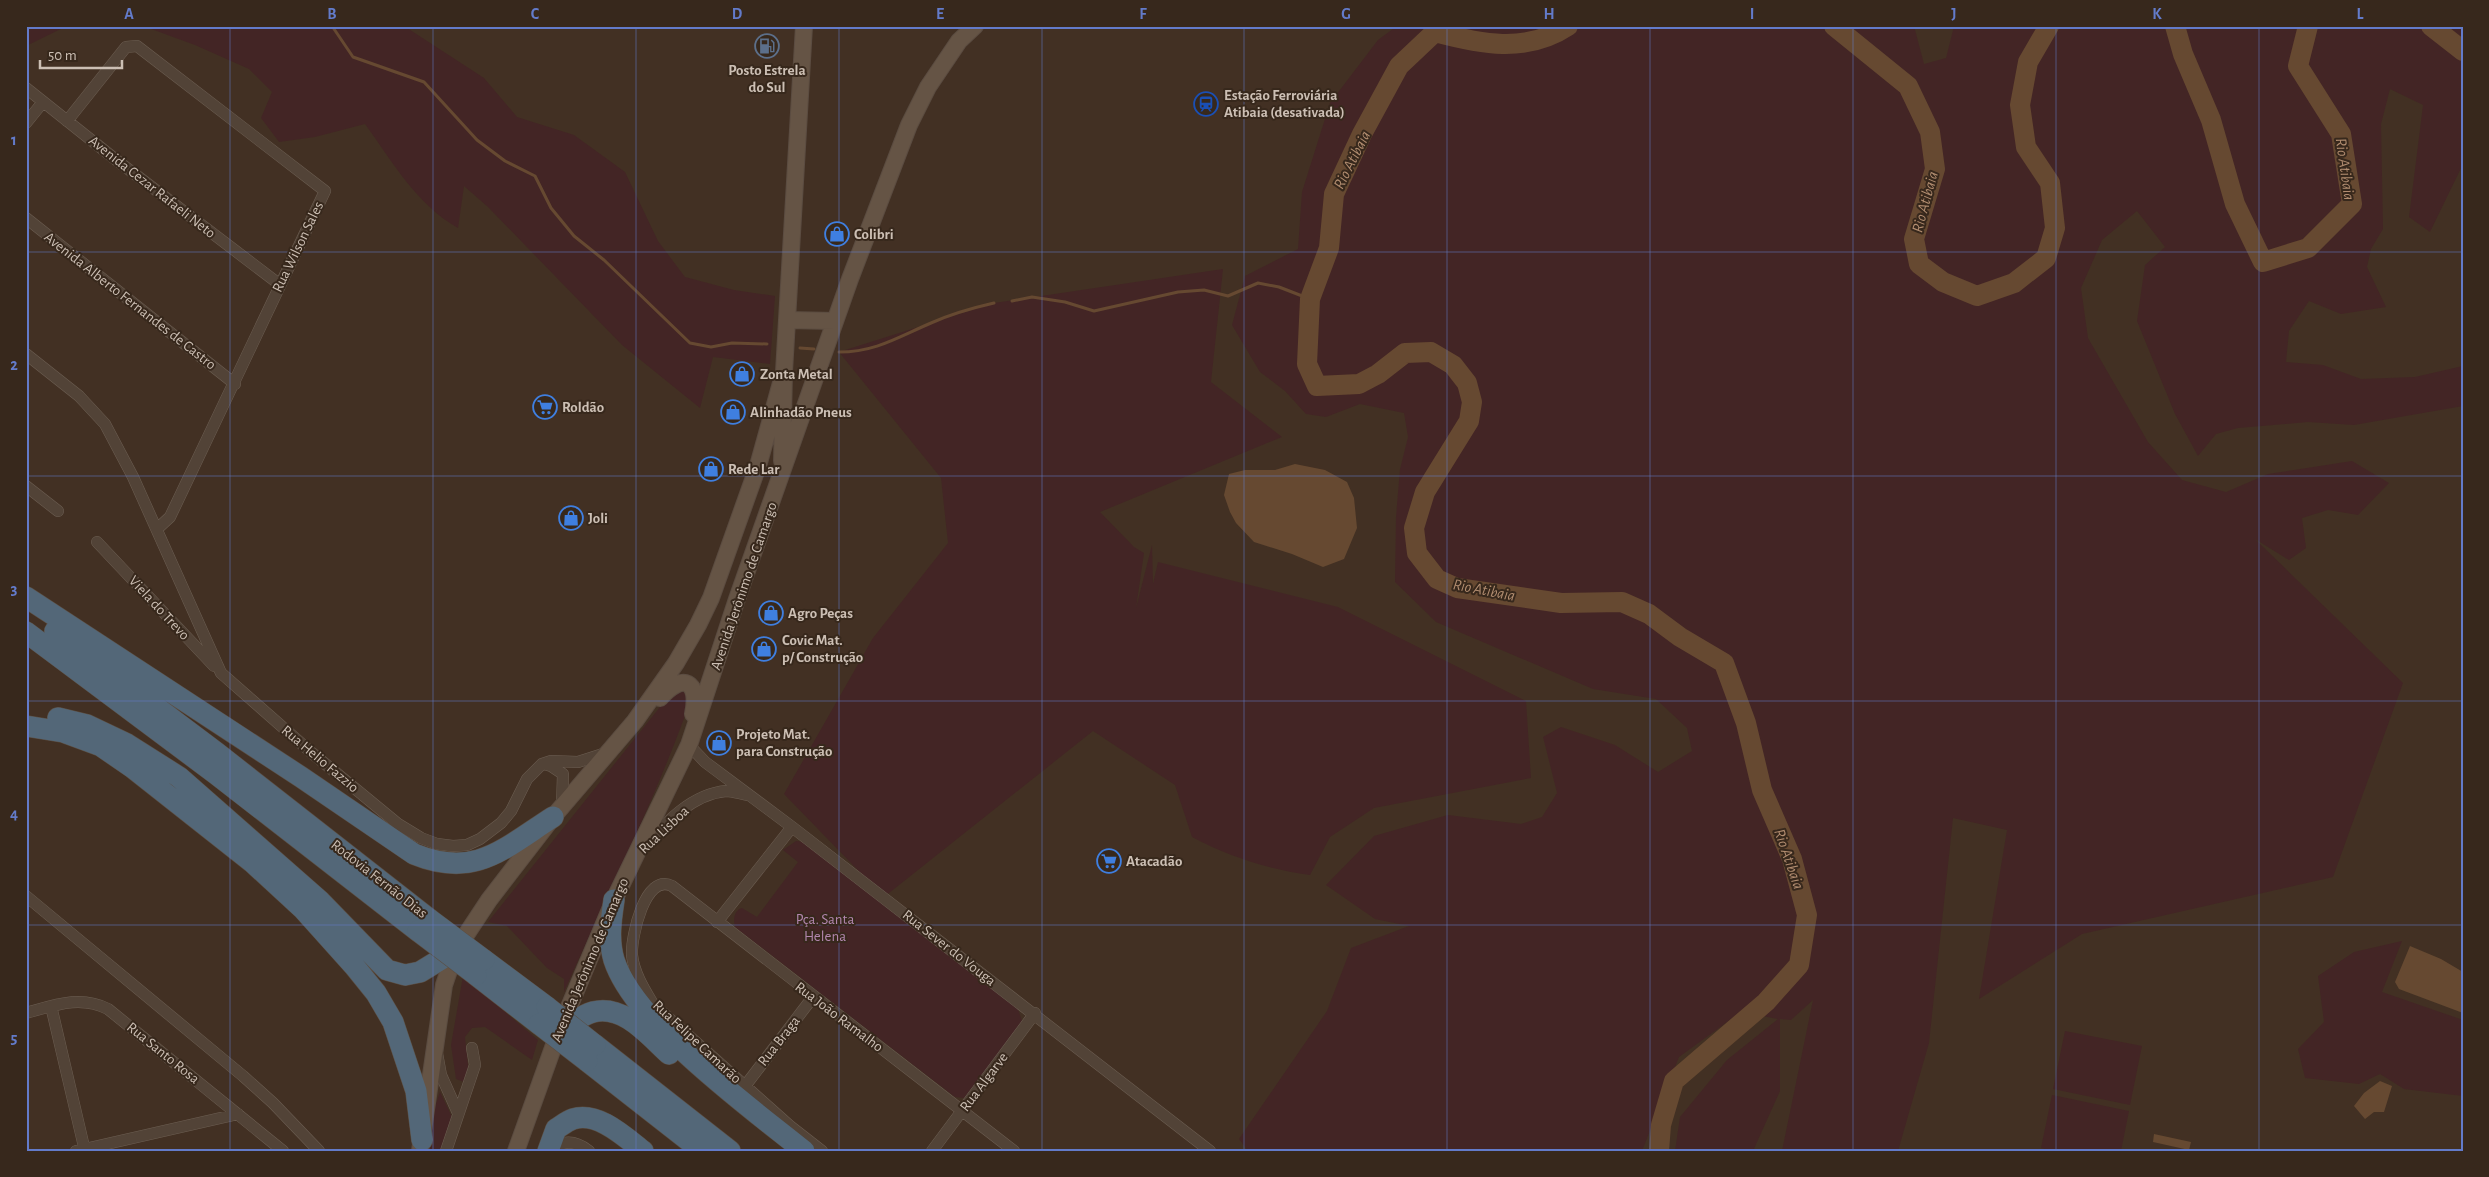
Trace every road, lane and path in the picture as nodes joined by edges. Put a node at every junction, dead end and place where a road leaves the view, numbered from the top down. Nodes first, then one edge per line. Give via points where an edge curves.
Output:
1 (804, 26) edge
2 (974, 26) edge
3 (26, 88) edge
4 (44, 102) junction
5 (67, 121) junction
6 (26, 124) edge
7 (26, 218) edge
8 (279, 284) junction
9 (787, 320) junction
10 (836, 321) junction
11 (26, 354) edge
12 (784, 372) junction
13 (235, 384) junction
14 (781, 478) junction
15 (26, 486) edge
16 (58, 511) dead end
17 (742, 512) junction
18 (157, 528) junction
19 (97, 542) dead end
20 (26, 597) edge
21 (737, 598) junction
22 (26, 609) edge
23 (26, 632) edge
24 (26, 648) edge
25 (221, 673) junction
26 (26, 714) edge
27 (635, 721) junction
28 (26, 726) edge
29 (690, 742) junction
30 (610, 751) junction
31 (542, 764) junction
32 (216, 774) junction
33 (752, 796) junction
34 (558, 812) junction
35 (792, 827) junction
36 (634, 859) junction
37 (666, 883) joint
38 (26, 896) edge
39 (614, 900) junction
40 (717, 922) junction
41 (423, 925) junction
42 (456, 950) junction
43 (813, 997) junction
44 (51, 1006) junction
45 (26, 1012) edge
46 (1035, 1013) junction
47 (548, 1021) junction
48 (436, 1047) junction
49 (472, 1048) dead end
50 (591, 1053) junction
51 (745, 1086) junction
52 (962, 1111) junction
53 (458, 1112) junction
54 (238, 1114) junction
55 (421, 1145) edge
56 (82, 1150) edge
57 (283, 1151) edge
58 (319, 1151) edge
59 (446, 1151) edge
60 (516, 1151) edge
61 (549, 1151) edge
62 (590, 1151) edge
63 (643, 1151) edge
64 (702, 1151) edge
65 (730, 1151) edge
66 (786, 1151) edge
67 (804, 1151) edge
68 (822, 1151) edge
69 (932, 1151) edge
70 (1014, 1151) edge
71 (1210, 1151) edge

1 - 9 main road
2 - 10 main road, Avenida Jerônimo de Camargo via 959,41 928,87 909,125
3 - 4 street, Avenida Cezar Rafaeli Neto
4 - 5 street, Avenida Cezar Rafaeli Neto
4 - 6 street
5 - 8 street, Avenida Cezar Rafaeli Neto
5 - 8 street, Rua Wilson Sales via 126,47 137,46 325,191
7 - 13 street, Avenida Alberto Fernandes de Castro
8 - 13 street, Rua Wilson Sales
9 - 10 main road
9 - 12 main road
10 - 14 main road, Avenida Jerônimo de Camargo
11 - 18 street, Rua Helio Fazzio via 79,396 105,424
12 - 14 main road
12 - 17 main road
13 - 18 street, Rua Wilson Sales via 170,517
14 - 21 main road, Avenida Jerônimo de Camargo
15 - 16 street
17 - 21 main road via 749,518 752,543
17 - 27 main road via 711,598 698,624 676,663
18 - 25 street, Rua Helio Fazzio
19 - 25 street, Viela do Trevo
20 - 34 highway via 414,854 434,862 470,864 512,844
21 - 29 main road, Avenida Jerônimo de Camargo
22 - 41 highway, Rodovia Fernão Dias via 217,753
23 - 32 highway, Rodovia Fernão Dias
24 - 32 highway
25 - 31 street, Rua Helio Fazzio via 398,824 437,844 467,845 492,831 511,811 533,770
26 - 42 highway via 87,725 127,744 179,777 320,901 387,970 405,975 420,972
27 - 29 main road via 682,681 695,691
27 - 30 main road
28 - 55 highway via 63,732 101,746 252,862 303,909 376,993 393,1022 416,1091
29 - 33 street, Rua Sever do Vouga via 705,762
29 - 36 main road, Avenida Jerônimo de Camargo
30 - 31 street via 578,762
30 - 34 main road
31 - 34 street via 563,774
32 - 41 highway, Rodovia Fernão Dias
33 - 35 street, Rua Sever do Vouga
33 - 36 street, Rua Lisboa via 728,791 708,794 658,831
34 - 42 main road via 489,900
35 - 40 street
35 - 46 street, Rua Sever do Vouga
36 - 39 main road, Avenida Jerônimo de Camargo
37 - 40 street, Rua João Ramalho
37 - 51 street, Rua Felipe Camarão via 660,884 649,895 638,916 632,956 639,980 653,1004
38 - 58 street via 274,1102
39 - 47 main road, Avenida Jerônimo de Camargo
39 - 67 highway via 610,932 614,960 634,997 702,1067
40 - 43 street, Rua João Ramalho
41 - 47 highway, Rodovia Fernão Dias, bridge
42 - 48 main road via 444,986
43 - 51 street, Rua Braga
43 - 52 street, Rua João Ramalho
44 - 45 street, Rua Santo Rosa
44 - 54 street, Rua Santo Rosa via 80,1001 95,1002 108,1009
44 - 56 street
46 - 52 street, Rua Algarve
46 - 71 street, Rua Sever do Vouga
47 - 50 highway, Rodovia Fernão Dias, bridge
47 - 60 main road, Avenida Jerônimo de Camargo
47 - 66 highway via 608,1010 624,1016 694,1078
48 - 53 street via 441,1075
48 - 55 main road
49 - 53 street via 475,1065
50 - 64 highway, Rodovia Fernão Dias
50 - 65 highway, Rodovia Fernão Dias
51 - 68 street, Rua Felipe Camarão
52 - 69 street, Rua Algarve
52 - 70 street, Rua João Ramalho
53 - 59 street
54 - 56 street
54 - 57 street, Rua Santo Rosa
61 - 62 street via 562,1143 572,1142
61 - 63 highway via 556,1129 574,1118 612,1126

